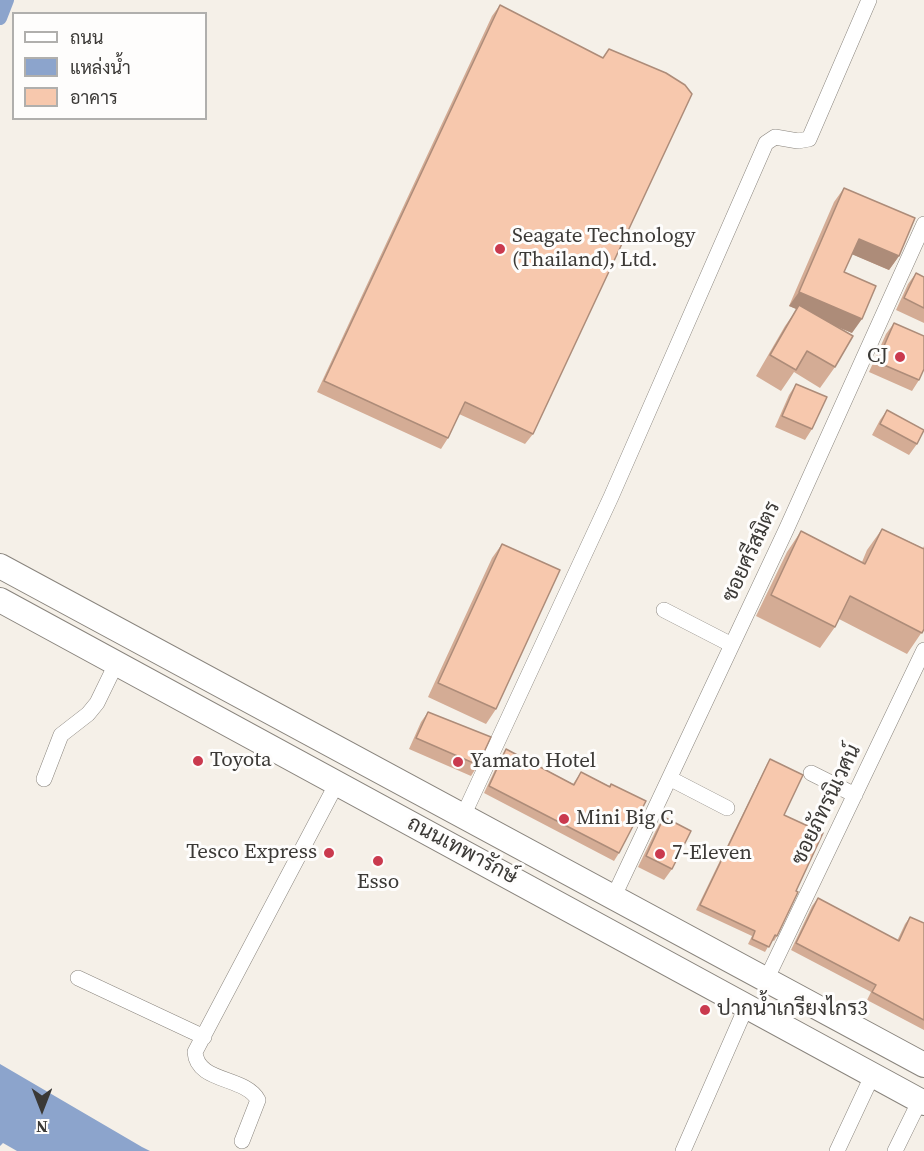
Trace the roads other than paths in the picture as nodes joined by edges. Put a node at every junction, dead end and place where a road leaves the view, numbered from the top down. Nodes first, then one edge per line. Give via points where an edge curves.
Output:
1 (869, 0) edge
2 (924, 224) edge
3 (0, 566) edge
4 (0, 600) edge
5 (664, 610) dead end
6 (732, 645) junction
7 (924, 651) edge
8 (116, 664) junction
9 (310, 734) junction
10 (299, 762) junction
11 (811, 773) dead end
12 (44, 779) dead end
13 (671, 779) junction
14 (338, 783) junction
15 (855, 795) junction
16 (727, 808) dead end
17 (463, 816) junction
18 (614, 896) junction
19 (78, 978) dead end
20 (766, 978) junction
21 (747, 1005) junction
22 (204, 1037) junction
23 (924, 1065) edge
24 (873, 1074) junction
25 (922, 1101) edge
26 (242, 1141) dead end
27 (683, 1151) edge
28 (837, 1151) edge
29 (895, 1151) edge

1 - 17 street via 809,139 775,137 766,143 611,497
2 - 6 street, ซอยศรีสมิตร
3 - 9 main road, ถนนเทพารักษ์
4 - 8 main road, ถนนเทพารักษ์
5 - 6 street
6 - 13 street, ซอยศรีสมิตร
7 - 15 street, ซอยภัทรนิเวศน์
8 - 10 main road, ถนนเทพารักษ์
8 - 12 street via 97,703 61,735
9 - 10 main road
9 - 17 main road, ถนนเทพารักษ์
10 - 14 main road, ถนนเทพารักษ์
11 - 15 street
13 - 16 street
13 - 18 street, ซอยศรีสมิตร
14 - 21 main road, ถนนเทพารักษ์
14 - 22 street
15 - 20 street, ซอยภัทรนิเวศน์
17 - 18 main road, ถนนเทพารักษ์
18 - 20 main road, ถนนเทพารักษ์
19 - 22 street
20 - 23 main road, ถนนเทพารักษ์
21 - 24 main road, ถนนเทพารักษ์
21 - 27 street
22 - 26 street via 195,1052 196,1062 203,1070 254,1092 258,1100
24 - 25 main road, ถนนเทพารักษ์
24 - 28 street
25 - 29 street

